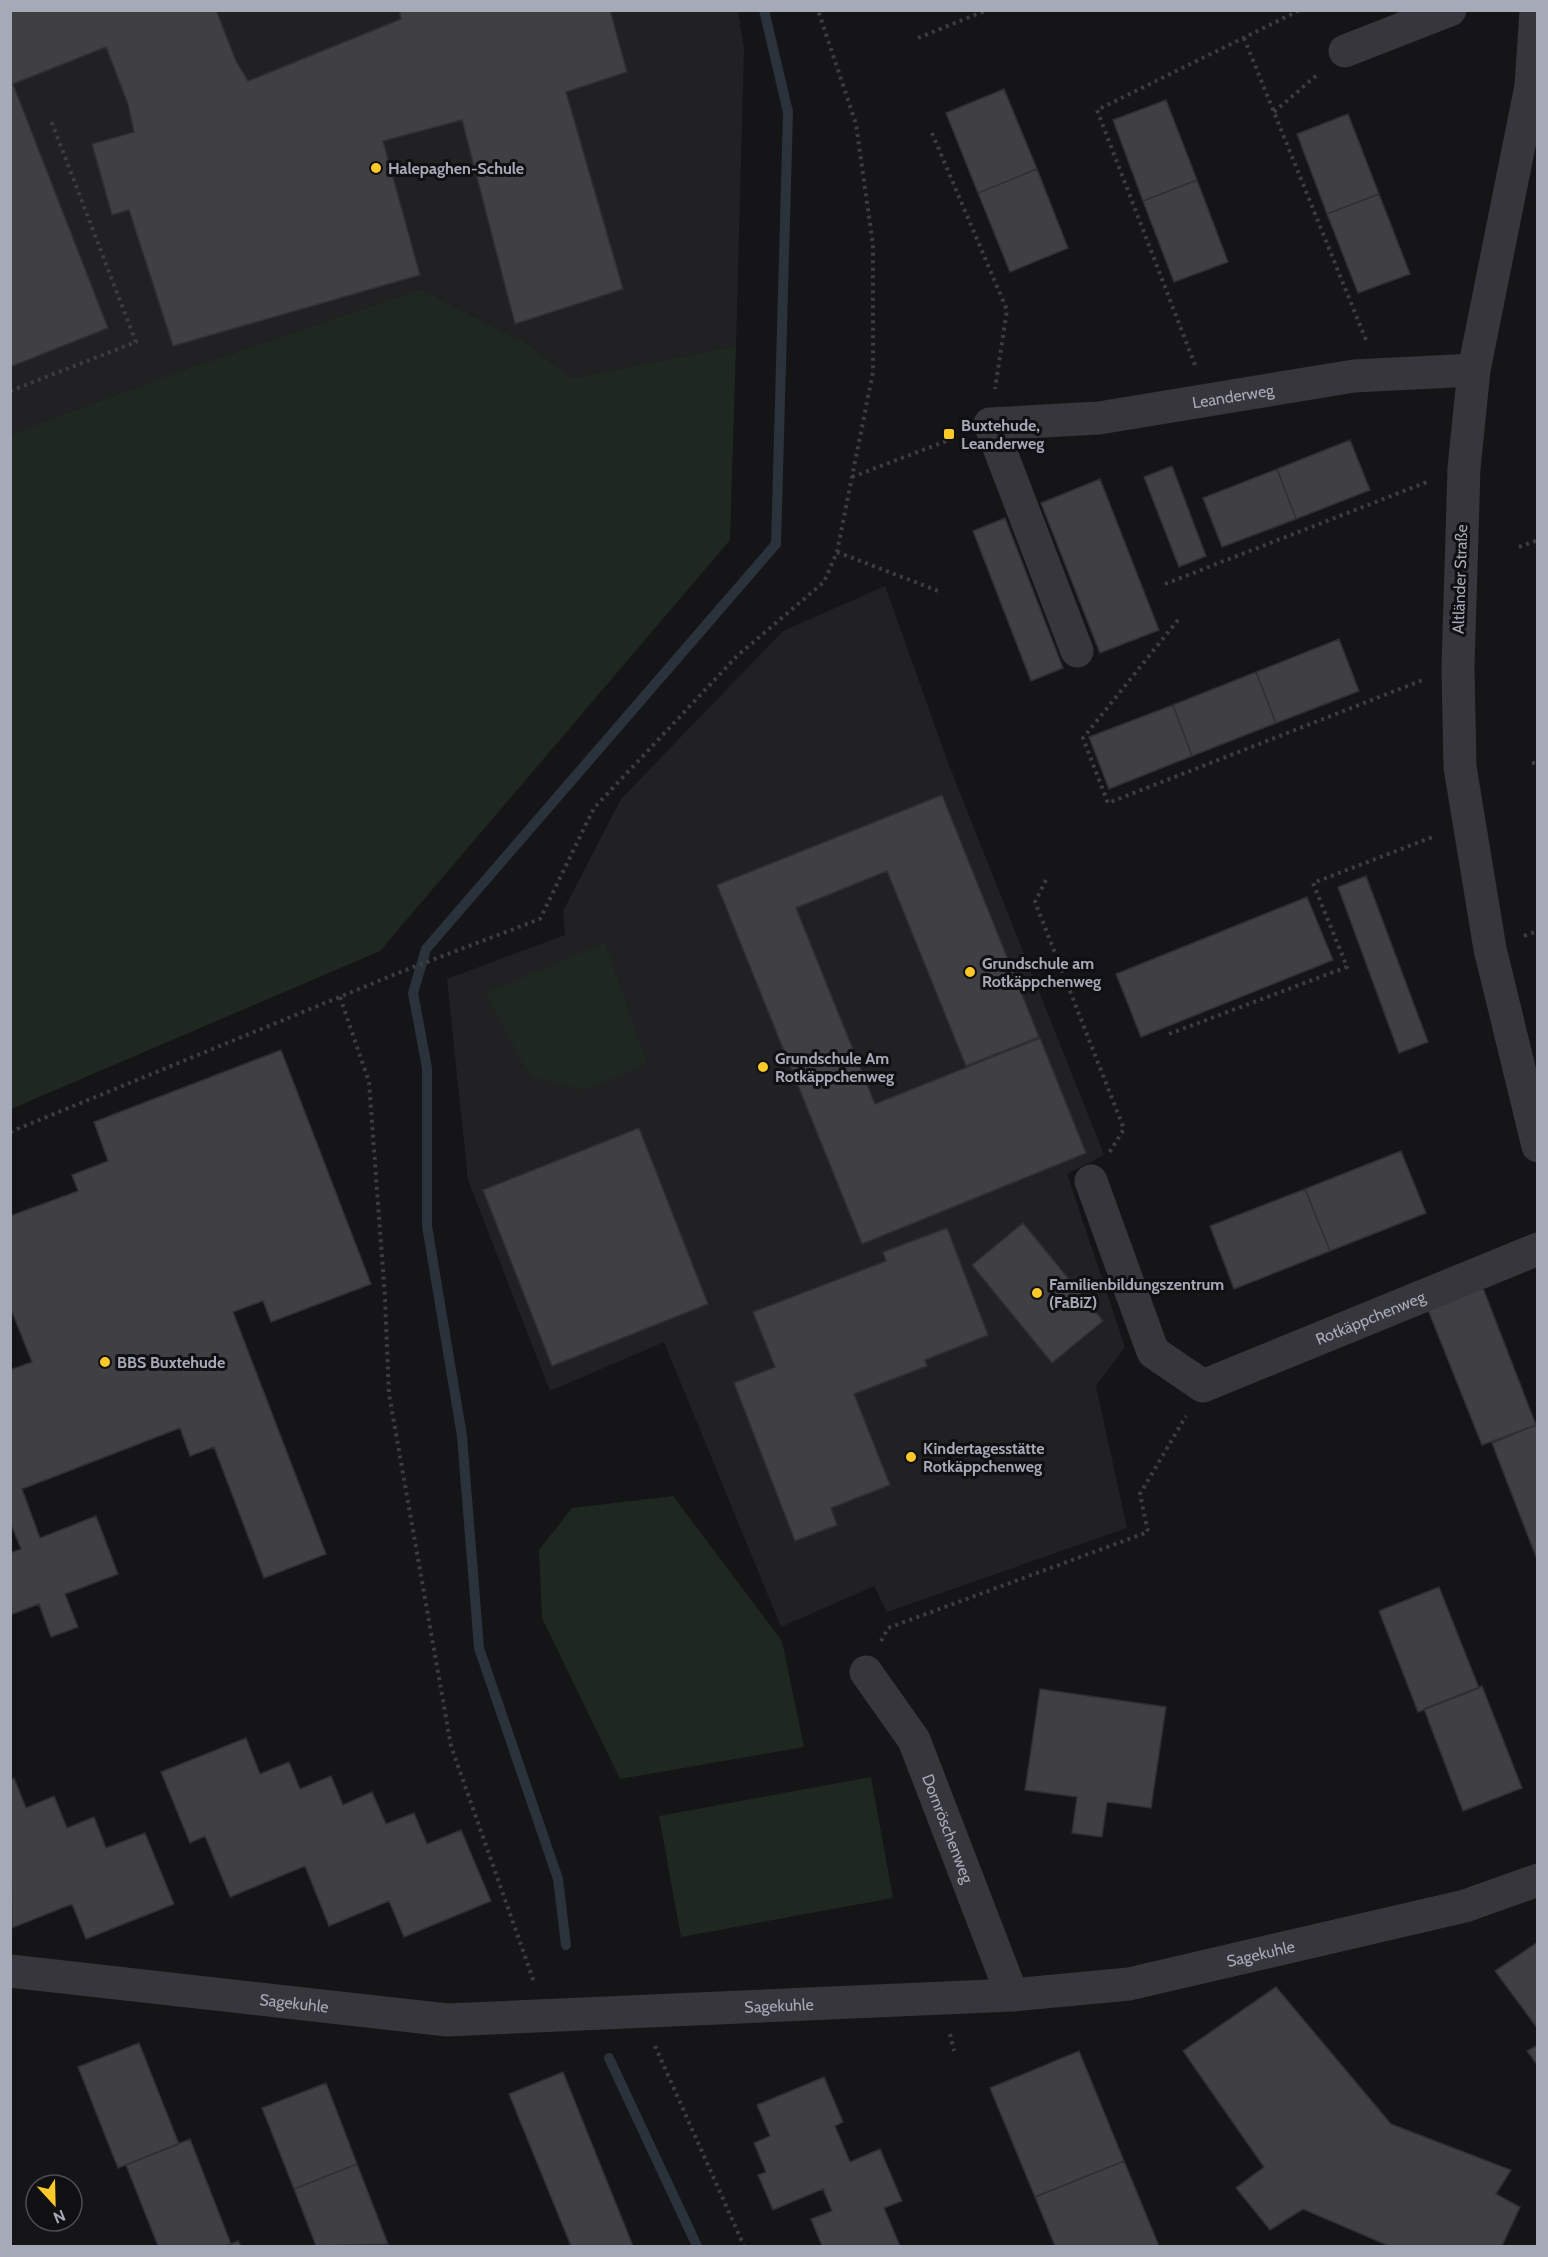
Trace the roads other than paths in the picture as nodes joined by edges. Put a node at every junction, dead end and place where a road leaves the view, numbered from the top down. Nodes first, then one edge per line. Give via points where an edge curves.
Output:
1 (1450, 10) edge
2 (1536, 10) edge
3 (1345, 51) dead end
4 (1474, 370) junction
5 (1077, 651) dead end
6 (1538, 1146) edge
7 (1091, 1181) road end
8 (1538, 1249) edge
9 (866, 1672) road end
10 (1538, 1880) edge
11 (10, 1971) edge
12 (1012, 1995) junction

1 - 3 street
2 - 4 street, Altländer Straße via 1531,86
4 - 5 street, Leanderweg via 1354,376 1099,418 990,424
4 - 6 street, Altländer Straße via 1464,468 1458,667 1460,767 1490,949
7 - 8 street, Rotkäppchenweg via 1153,1352 1203,1386
9 - 12 street, Dornröschenweg via 914,1740
10 - 12 street, Sagekuhle via 1465,1906 1129,1984
11 - 12 street, Sagekuhle via 447,2020

